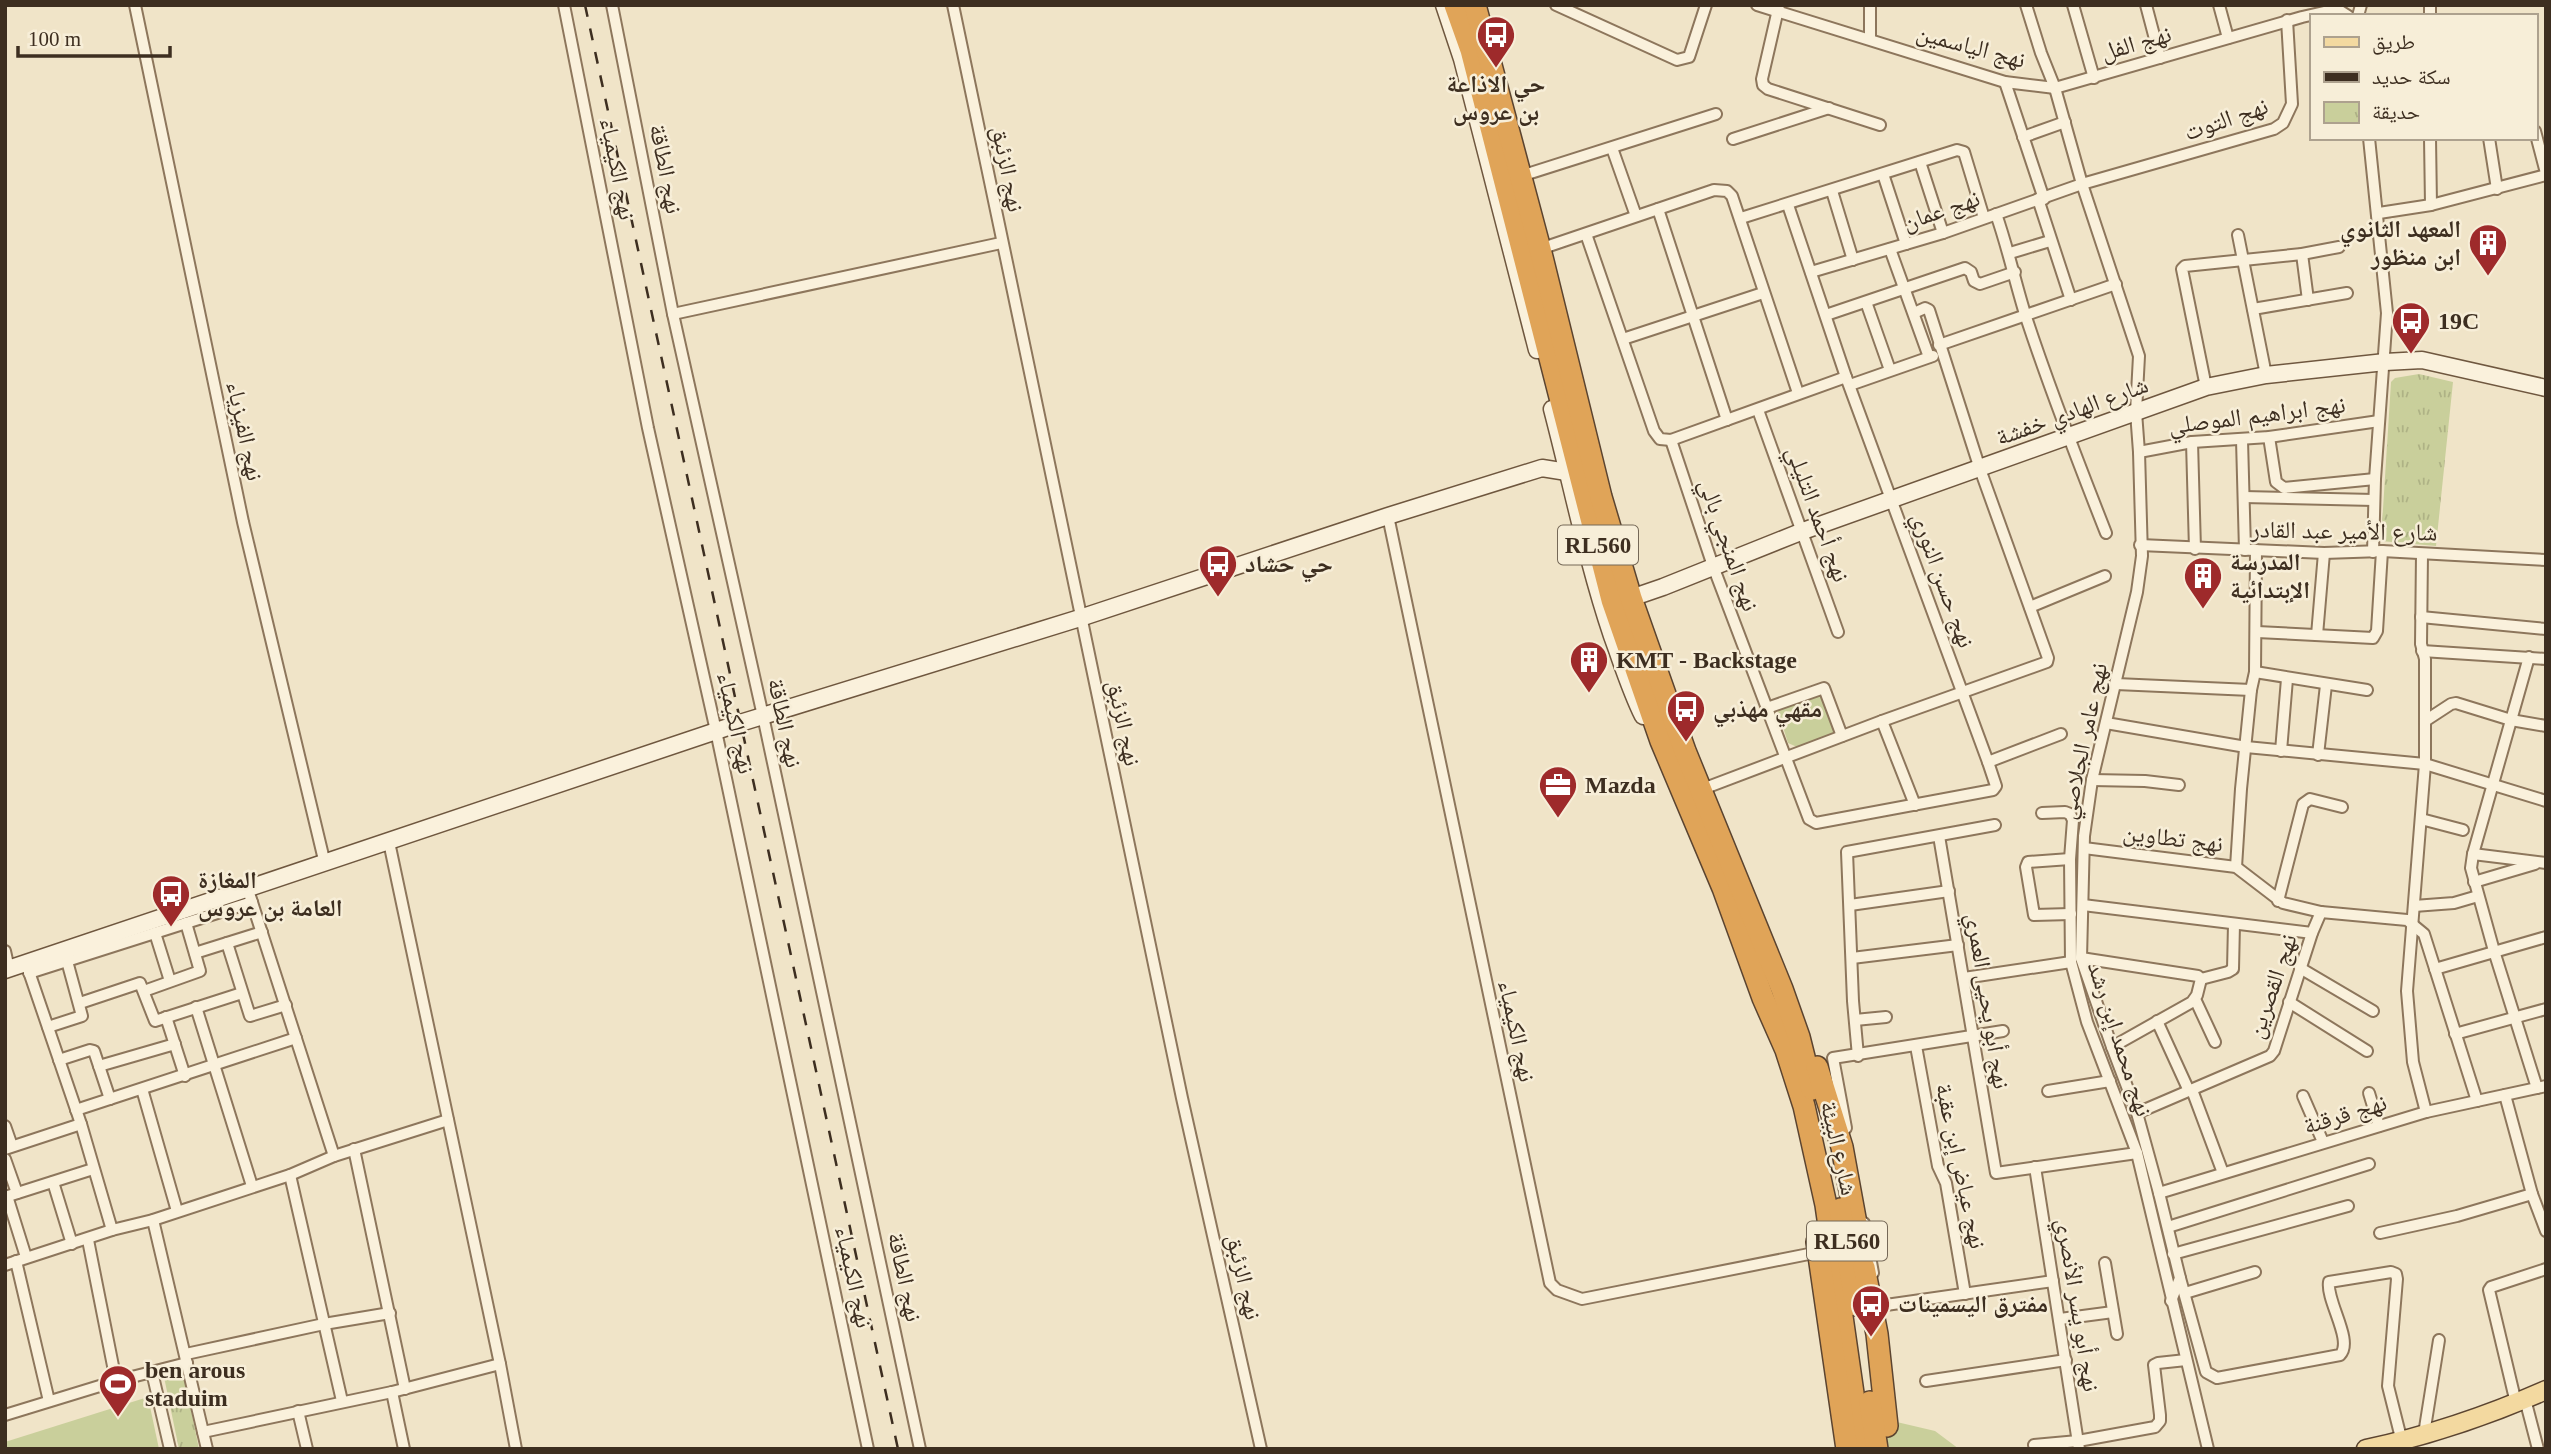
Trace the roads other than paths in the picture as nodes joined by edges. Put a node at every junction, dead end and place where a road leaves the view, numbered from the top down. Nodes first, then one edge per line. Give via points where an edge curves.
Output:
1 (135, 5) edge
2 (564, 5) edge
3 (612, 5) edge
4 (953, 5) edge
5 (1444, 5) edge
6 (1455, 5) edge
7 (1475, 5) edge
8 (1556, 5) edge
9 (1706, 5) edge
10 (1757, 5) edge
11 (1870, 5) edge
12 (2026, 5) edge
13 (2073, 5) edge
14 (2146, 5) edge
15 (2219, 5) edge
16 (1779, 8) edge
17 (2300, 11) edge
18 (2345, 14) edge
19 (2287, 20) junction
20 (2228, 38) junction
21 (1870, 39) junction
22 (2160, 58) junction
23 (2094, 78) junction
24 (2004, 82) junction
25 (2055, 88) junction
26 (1829, 108) junction
27 (1716, 114) dead end
28 (2065, 122) junction
29 (1880, 125) dead end
30 (2023, 137) junction
31 (1733, 139) dead end
32 (2537, 139) edge
33 (2369, 140) edge
34 (2430, 140) edge
35 (2489, 140) edge
36 (1612, 148) junction
37 (1920, 162) junction
38 (1883, 174) junction
39 (2546, 174) edge
40 (1521, 176) junction
41 (2082, 184) junction
42 (2497, 189) junction
43 (1832, 191) junction
44 (2041, 199) junction
45 (1788, 205) junction
46 (2431, 205) junction
47 (1658, 209) junction
48 (2379, 213) junction
49 (1996, 214) junction
50 (1636, 216) junction
51 (1741, 218) junction
52 (1984, 218) junction
53 (1943, 233) junction
54 (1587, 234) junction
55 (2238, 234) dead end
56 (2050, 241) junction
57 (1001, 243) junction
58 (1906, 244) junction
59 (2339, 247) dead end
60 (1540, 249) junction
61 (1890, 249) junction
62 (2010, 253) junction
63 (2302, 254) junction
64 (2243, 259) junction
65 (1853, 260) junction
66 (1811, 272) junction
67 (2015, 272) junction
68 (2116, 284) junction
69 (1904, 289) junction
70 (1763, 293) junction
71 (2347, 293) dead end
72 (2071, 300) junction
73 (2308, 300) junction
74 (1866, 302) junction
75 (2253, 309) junction
76 (1914, 313) junction
77 (673, 314) junction
78 (2025, 314) junction
79 (1826, 315) junction
80 (1694, 316) junction
81 (1623, 339) junction
82 (1940, 349) junction
83 (1928, 357) junction
84 (2385, 362) junction
85 (1890, 370) junction
86 (2266, 375) junction
87 (1848, 381) junction
88 (2206, 387) junction
89 (2546, 388) edge
90 (1798, 393) junction
91 (1758, 410) junction
92 (2136, 412) junction
93 (1727, 420) junction
94 (2379, 421) junction
95 (2068, 437) junction
96 (2269, 437) junction
97 (1671, 440) junction
98 (2242, 440) junction
99 (2192, 442) junction
100 (1561, 443) junction
101 (2139, 452) junction
102 (1542, 468) junction
103 (1980, 469) junction
104 (1567, 472) junction
105 (2375, 479) junction
106 (2244, 496) junction
107 (1891, 500) junction
108 (2375, 500) junction
109 (1388, 516) junction
110 (1803, 531) junction
111 (2106, 533) dead end
112 (2140, 545) junction
113 (2546, 547) edge
114 (2195, 549) junction
115 (2250, 550) junction
116 (2377, 552) junction
117 (2324, 553) junction
118 (2422, 554) junction
119 (2544, 560) edge
120 (1713, 566) junction
121 (2105, 576) dead end
122 (1631, 598) junction
123 (2030, 607) junction
124 (2421, 617) junction
125 (1080, 618) junction
126 (2546, 629) edge
127 (1838, 632) dead end
128 (2257, 632) junction
129 (2317, 635) junction
130 (2421, 651) junction
131 (2529, 657) junction
132 (2546, 659) edge
133 (2255, 672) junction
134 (2287, 678) junction
135 (2116, 684) junction
136 (2326, 685) junction
137 (2251, 690) junction
138 (2367, 690) dead end
139 (1962, 694) junction
140 (1767, 708) junction
141 (763, 716) junction
142 (2511, 720) junction
143 (1882, 721) junction
144 (2426, 721) junction
145 (2106, 723) junction
146 (2546, 726) edge
147 (716, 731) junction
148 (2060, 734) dead end
149 (1842, 736) junction
150 (1661, 741) junction
151 (2246, 747) junction
152 (2281, 751) junction
153 (2318, 755) junction
154 (1785, 757) junction
155 (1989, 762) junction
156 (2425, 764) junction
157 (2092, 780) junction
158 (2179, 785) dead end
159 (2493, 785) junction
160 (1700, 790) junction
161 (2546, 801) edge
162 (1915, 805) junction
163 (2342, 807) dead end
164 (2042, 813) dead end
165 (2421, 819) junction
166 (1994, 825) dead end
167 (2463, 830) dead end
168 (1939, 836) junction
169 (389, 842) junction
170 (2084, 848) junction
171 (2473, 854) junction
172 (2070, 859) junction
173 (2541, 863) edge
174 (326, 864) junction
175 (2236, 867) junction
176 (2474, 883) junction
177 (1949, 891) junction
178 (250, 896) junction
179 (2478, 896) junction
180 (2278, 901) junction
181 (1850, 905) junction
182 (2082, 905) junction
183 (2414, 906) junction
184 (2321, 912) junction
185 (2071, 914) junction
186 (2411, 922) junction
187 (186, 923) junction
188 (2234, 924) junction
189 (262, 932) junction
190 (155, 933) junction
191 (2312, 933) junction
192 (2546, 937) edge
193 (227, 943) junction
194 (1958, 945) junction
195 (5, 951) edge
196 (2494, 951) junction
197 (195, 953) junction
198 (1852, 958) junction
199 (2076, 960) junction
200 (67, 961) junction
201 (27, 968) junction
202 (2300, 968) junction
203 (2435, 969) junction
204 (7, 970) edge
205 (1964, 978) junction
206 (2201, 979) junction
207 (170, 981) junction
208 (1782, 989) junction
209 (144, 991) junction
210 (242, 993) junction
211 (2195, 999) junction
212 (2289, 1002) junction
213 (80, 1003) junction
214 (286, 1005) junction
215 (196, 1007) junction
216 (2546, 1009) edge
217 (2373, 1011) dead end
218 (166, 1017) junction
219 (1886, 1017) dead end
220 (2514, 1018) junction
221 (1772, 1020) junction
222 (1855, 1020) junction
223 (2157, 1021) junction
224 (48, 1027) junction
225 (2003, 1031) dead end
226 (2455, 1034) junction
227 (1972, 1036) junction
228 (296, 1038) junction
229 (2215, 1042) dead end
230 (175, 1044) junction
231 (1916, 1046) junction
232 (2112, 1047) junction
233 (2367, 1051) dead end
234 (1857, 1056) junction
235 (59, 1060) junction
236 (99, 1066) junction
237 (215, 1066) junction
238 (185, 1076) junction
239 (2110, 1081) junction
240 (2542, 1087) edge
241 (142, 1089) junction
242 (2048, 1091) dead end
243 (2190, 1091) junction
244 (2369, 1093) dead end
245 (2505, 1095) junction
246 (2303, 1096) dead end
247 (110, 1099) junction
248 (2477, 1101) junction
249 (76, 1110) junction
250 (2137, 1112) junction
251 (2426, 1112) junction
252 (448, 1120) junction
253 (80, 1124) junction
254 (5, 1126) edge
255 (2379, 1126) junction
256 (2323, 1142) junction
257 (8, 1148) edge
258 (354, 1149) junction
259 (2137, 1153) junction
260 (334, 1156) junction
261 (5, 1159) edge
262 (2369, 1164) dead end
263 (2035, 1167) junction
264 (93, 1169) junction
265 (2223, 1173) junction
266 (290, 1175) junction
267 (53, 1182) junction
268 (252, 1186) junction
269 (2159, 1193) junction
270 (2532, 1194) junction
271 (10, 1195) edge
272 (2348, 1206) dead end
273 (177, 1211) junction
274 (153, 1220) junction
275 (2168, 1227) junction
276 (112, 1230) junction
277 (2546, 1231) edge
278 (2380, 1233) dead end
279 (88, 1240) junction
280 (72, 1244) junction
281 (1819, 1252) junction
282 (2173, 1254) junction
283 (16, 1261) edge
284 (2105, 1263) dead end
285 (2546, 1269) edge
286 (2255, 1272) dead end
287 (2180, 1278) junction
288 (2053, 1281) junction
289 (2185, 1293) junction
290 (1965, 1294) junction
291 (2171, 1301) junction
292 (2113, 1312) junction
293 (390, 1313) junction
294 (2060, 1319) junction
295 (324, 1324) junction
296 (2117, 1334) dead end
297 (2439, 1340) dead end
298 (186, 1358) junction
299 (2066, 1360) junction
300 (2186, 1360) junction
301 (500, 1364) junction
302 (152, 1372) junction
303 (116, 1381) junction
304 (1926, 1381) dead end
305 (405, 1389) junction
306 (2546, 1390) edge
307 (392, 1392) junction
308 (49, 1401) junction
309 (342, 1401) junction
310 (2520, 1401) junction
311 (298, 1411) junction
312 (5, 1415) edge
313 (203, 1432) junction
314 (2424, 1434) junction
315 (2402, 1442) junction
316 (2034, 1445) dead end
317 (2079, 1445) edge
318 (170, 1449) edge
319 (207, 1449) edge
320 (307, 1449) edge
321 (404, 1449) edge
322 (516, 1449) edge
323 (868, 1449) edge
324 (920, 1449) edge
325 (1261, 1449) edge
326 (1847, 1449) edge
327 (1861, 1449) edge
328 (1877, 1449) edge
329 (1891, 1449) edge
330 (2208, 1449) edge
331 (2366, 1449) edge
332 (2538, 1449) edge

1 - 174 street, نهج الفيزياء via 243,522
2 - 147 street, نهج الكيمياء via 648,428
3 - 77 street, نهج الطاقة
4 - 57 street, نهج الزئبق
5 - 100 street
6 - 150 highway, RL560 via 1471,50 1612,600
7 - 40 highway, RL560
8 - 9 street via 1658,53 1683,60 1689,57
10 - 16 street, نهج الياسمين
11 - 21 street
12 - 25 street, نهج عامر الجلاصي
13 - 23 street
14 - 22 street
15 - 20 street
16 - 21 street, نهج الياسمين
16 - 26 street via 1763,85
17 - 18 street, نهج الفل via 2337,9
17 - 19 street, نهج الفل
19 - 20 street, نهج الفل
19 - 41 street, نهج التوت via 2292,104 2283,123
20 - 22 street, نهج الفل
21 - 24 street, نهج الياسمين
22 - 23 street, نهج الفل
23 - 25 street, نهج الفل
24 - 25 street, نهج الياسمين
24 - 30 street
25 - 28 street, نهج عامر الجلاصي
26 - 29 street
26 - 31 street
27 - 36 street
28 - 30 street
28 - 41 street, نهج عامر الجلاصي
30 - 44 street
32 - 39 street
33 - 48 street
34 - 46 street
35 - 42 street
36 - 40 street
36 - 50 street
37 - 38 street
37 - 52 street via 1964,152
37 - 53 street
38 - 43 street
38 - 58 street
39 - 42 street
40 - 60 highway, RL560
41 - 44 street, نهج عمان
41 - 68 street, نهج عامر الجلاصي
42 - 46 street
43 - 45 street
43 - 65 street
44 - 49 street, نهج عمان
44 - 56 street
45 - 51 street
45 - 66 street, نهج حسن النوري
46 - 48 street
47 - 50 street
47 - 51 street via 1714,190 1727,191
47 - 80 street
48 - 84 street via 2388,313
49 - 52 street, نهج عمان
49 - 62 street
50 - 54 street
51 - 70 street
52 - 53 street, نهج عمان
53 - 58 street, نهج عمان
54 - 60 street
54 - 81 street
55 - 64 street
56 - 62 street
56 - 72 street
57 - 77 street
57 - 125 street, نهج الزئبق
58 - 61 street, نهج عمان
59 - 63 street
60 - 122 highway, RL560 via 1601,497
61 - 65 street, نهج عمان
61 - 69 street
62 - 67 street
63 - 64 street
63 - 73 street
64 - 75 street
64 - 88 street via 2182,269
65 - 66 street, نهج عمان
66 - 79 street, نهج حسن النوري
67 - 69 street via 1980,284 1965,268
67 - 78 street
68 - 72 street
68 - 92 street, نهج عامر الجلاصي via 2138,349
69 - 74 street
69 - 76 street
70 - 80 street
70 - 90 street
71 - 73 street
72 - 78 street
73 - 75 street
74 - 79 street
74 - 85 street
75 - 86 street
76 - 82 street via 1929,310
76 - 83 street
77 - 141 street, نهج الطاقة
78 - 82 street
78 - 95 street
79 - 87 street, نهج حسن النوري
80 - 81 street
80 - 93 street
81 - 97 street via 1654,431 1660,439
82 - 83 street
82 - 103 street
83 - 85 street
84 - 86 street, شارع الهادي خفشة
84 - 89 street, شارع الهادي خفشة via 2440,362
84 - 94 street
85 - 87 street
86 - 88 street, شارع الهادي خفشة
87 - 90 street
87 - 107 street, نهج حسن النوري
88 - 92 street, شارع الهادي خفشة
90 - 91 street
91 - 93 street
91 - 110 street, نهج أحمد التليلي
92 - 95 street, شارع الهادي خفشة
92 - 101 street, نهج عامر الجلاصي
93 - 97 street
94 - 96 street, نهج ابراهيم الموصلي
94 - 105 street
95 - 103 street, شارع الهادي خفشة
95 - 111 street
96 - 98 street, نهج ابراهيم الموصلي
96 - 105 street via 2276,482 2284,488
97 - 120 street, نهج المنجي بالي
98 - 99 street, نهج ابراهيم الموصلي
98 - 106 street
99 - 101 street, نهج ابراهيم الموصلي
99 - 114 street
100 - 102 street
100 - 104 street
101 - 112 street, نهج عامر الجلاصي
102 - 104 street
102 - 109 street
103 - 107 street, شارع الهادي خفشة
103 - 123 street
104 - 150 street via 1600,600 1627,679
105 - 108 street
106 - 108 street
106 - 115 street
107 - 110 street, شارع الهادي خفشة
107 - 139 street, نهج حسن النوري
108 - 116 street
109 - 125 street
109 - 281 street, نهج الكيمياء via 1550,1283 1556,1290 1582,1299
110 - 120 street, شارع الهادي خفشة
110 - 127 street, نهج أحمد التليلي
112 - 114 street, شارع الأمير عبد القادر
112 - 135 street, نهج عامر الجلاصي via 2137,592
113 - 119 street
114 - 115 street, شارع الأمير عبد القادر
115 - 117 street, شارع الأمير عبد القادر
115 - 128 street
116 - 117 street, شارع الأمير عبد القادر
116 - 118 street, شارع الأمير عبد القادر
116 - 129 street via 2375,635
117 - 129 street
118 - 119 street, شارع الأمير عبد القادر
118 - 124 street
120 - 122 street, شارع الهادي خفشة
120 - 140 street, نهج المنجي بالي
121 - 123 street
122 - 160 highway, RL560
123 - 139 street via 2048,657 2044,664
124 - 126 street
124 - 130 street
125 - 141 street
125 - 325 street, نهج الزئبق
128 - 129 street
128 - 133 street
130 - 131 street
130 - 144 street
131 - 132 street
131 - 142 street
133 - 134 street
133 - 137 street
134 - 136 street
134 - 152 street
135 - 137 street
135 - 145 street, نهج عامر الجلاصي
136 - 138 street
136 - 153 street
137 - 151 street
139 - 143 street
139 - 155 street, نهج حسن النوري
140 - 149 street via 1824,688
140 - 154 street, نهج المنجي بالي
141 - 147 street
141 - 324 street, نهج الطاقة
142 - 144 street via 2456,703
142 - 146 street
142 - 159 street
143 - 149 street
143 - 162 street
144 - 156 street
145 - 151 street
145 - 157 street, نهج عامر الجلاصي
147 - 169 street
147 - 323 street, نهج الكيمياء
148 - 155 street
149 - 154 street
150 - 221 highway, RL560
151 - 152 street
151 - 175 street
152 - 153 street
153 - 156 street
154 - 160 street
154 - 162 street, نهج المنجي بالي via 1809,819 1816,823
155 - 162 street, نهج حسن النوري via 1993,790
156 - 159 street
156 - 165 street
157 - 158 street
157 - 170 street, نهج عامر الجلاصي
159 - 161 street
159 - 171 street
160 - 208 highway, RL560
163 - 180 street via 2309,799 2303,804
164 - 172 street, نهج محمد إبن رشد via 2070,814
165 - 167 street
165 - 183 street
166 - 168 street
168 - 177 street, نهج أبو يحيى العمري
168 - 181 street via 1847,852
169 - 174 street
169 - 252 street
170 - 175 street, نهج تطاوين
170 - 182 street, نهج عامر الجلاصي
171 - 173 street
171 - 176 street
172 - 185 street, نهج محمد إبن رشد
172 - 185 street via 2028,862 2026,867 2034,915
173 - 176 street
174 - 178 street
175 - 180 street, نهج تطاوين
176 - 179 street
177 - 181 street
177 - 194 street, نهج أبو يحيى العمري
178 - 187 street
178 - 189 street
178 - 201 street
179 - 183 street
179 - 196 street
180 - 184 street, نهج تطاوين
181 - 198 street
182 - 188 street
182 - 199 street, نهج عامر الجلاصي
183 - 186 street
184 - 186 street, نهج تطاوين
184 - 191 street, نهج القصرين
185 - 199 street, نهج محمد إبن رشد
186 - 203 street via 2424,934
186 - 251 street via 2407,991 2413,1062
187 - 190 street
187 - 197 street
188 - 191 street
188 - 206 street via 2233,968
189 - 193 street
189 - 214 street
190 - 200 street
190 - 207 street
191 - 202 street, نهج القصرين
192 - 196 street
193 - 197 street
193 - 210 street
194 - 198 street
194 - 205 street, نهج أبو يحيى العمري
195 - 204 street
196 - 203 street
196 - 220 street
197 - 207 street via 198,973
198 - 222 street
199 - 205 street
199 - 206 street via 2198,975
199 - 232 street, نهج عامر الجلاصي
199 - 239 street, نهج محمد إبن رشد via 2087,1022
200 - 201 street
200 - 213 street
201 - 204 street
201 - 224 street
202 - 212 street, نهج القصرين
202 - 217 street
203 - 226 street
205 - 227 street, نهج أبو يحيى العمري
206 - 211 street
207 - 209 street
208 - 328 highway, RL560 via 1799,1037 1849,1251
208 - 329 highway via 1799,1016 1842,1147 1877,1334
209 - 213 street via 141,983
209 - 218 street via 153,1020
210 - 214 street via 251,1016
210 - 215 street
211 - 223 street
211 - 229 street
212 - 233 street
212 - 243 street, نهج القصرين via 2270,1056
213 - 224 street via 81,1017
214 - 228 street
215 - 218 street
215 - 237 street
216 - 220 street
218 - 230 street
219 - 222 street
220 - 226 street
220 - 240 street
221 - 281 highway
221 - 327 highway, شارع البيئة / RL560 via 1804,1106 1826,1205
222 - 234 street
223 - 232 street
223 - 243 street
224 - 235 street
225 - 227 street
226 - 248 street
227 - 231 street
227 - 263 street, نهج أبو يحيى العمري via 1996,1173
228 - 237 street
228 - 260 street
230 - 236 street
230 - 238 street
231 - 234 street
231 - 290 street, نهج عياض إبن عقبة
232 - 250 street, نهج عامر الجلاصي
234 - 290 street via 1833,1058 1879,1306
235 - 236 street via 90,1050
235 - 249 street
236 - 247 street
237 - 238 street
237 - 268 street
238 - 241 street
239 - 242 street
239 - 259 street, نهج محمد إبن رشد
240 - 245 street, نهج قرقنة
241 - 247 street
241 - 273 street
243 - 250 street, نهج القصرين
243 - 265 street
244 - 255 street
245 - 248 street, نهج قرقنة
245 - 270 street
246 - 256 street
247 - 249 street
248 - 251 street, نهج قرقنة
249 - 253 street
250 - 269 street, نهج عامر الجلاصي
251 - 255 street, نهج قرقنة
252 - 258 street
252 - 301 street
253 - 257 street
253 - 264 street
254 - 257 street
255 - 256 street, نهج قرقنة
256 - 265 street, نهج قرقنة
258 - 260 street
258 - 293 street
259 - 263 street
259 - 291 street, نهج محمد إبن رشد
260 - 266 street
261 - 271 street
262 - 275 street
263 - 288 street, نهج أبو يسر الأنصري
264 - 267 street
264 - 276 street
265 - 269 street, نهج قرقنة
266 - 268 street
266 - 295 street
267 - 271 street
267 - 280 street
268 - 273 street
269 - 275 street, نهج عامر الجلاصي
270 - 277 street
270 - 278 street
271 - 283 street
272 - 282 street
273 - 274 street
274 - 276 street
274 - 298 street
275 - 282 street, نهج عامر الجلاصي
276 - 279 street
279 - 280 street
279 - 303 street
280 - 283 street
281 - 326 highway
282 - 287 street, نهج عامر الجلاصي
283 - 308 street
284 - 292 street
285 - 310 street via 2489,1290
286 - 289 street
287 - 289 street, نهج عامر الجلاصي
287 - 291 street
288 - 290 street
288 - 294 street, نهج أبو يسر الأنصري
289 - 315 street, نهج عامر الجلاصي via 2206,1373 2217,1378 2340,1355 2344,1347 2329,1282 2394,1273 2398,1279 2388,1386
291 - 300 street, نهج محمد إبن رشد
292 - 294 street
292 - 296 street
293 - 295 street
293 - 305 street
294 - 299 street, نهج أبو يسر الأنصري
295 - 298 street
295 - 309 street
297 - 314 street
298 - 302 street
298 - 313 street
299 - 304 street
299 - 317 street, نهج أبو يسر الأنصري
300 - 317 street via 2154,1365 2160,1415 2155,1427
300 - 330 street, نهج محمد إبن رشد
301 - 305 street
301 - 322 street
302 - 303 street
302 - 318 street
303 - 308 street
305 - 307 street
306 - 310 main road
307 - 309 street
307 - 321 street
308 - 312 street
309 - 311 street
310 - 314 main road
310 - 332 street
311 - 313 street
311 - 320 street
313 - 319 street
314 - 315 main road
315 - 331 main road
316 - 317 street

